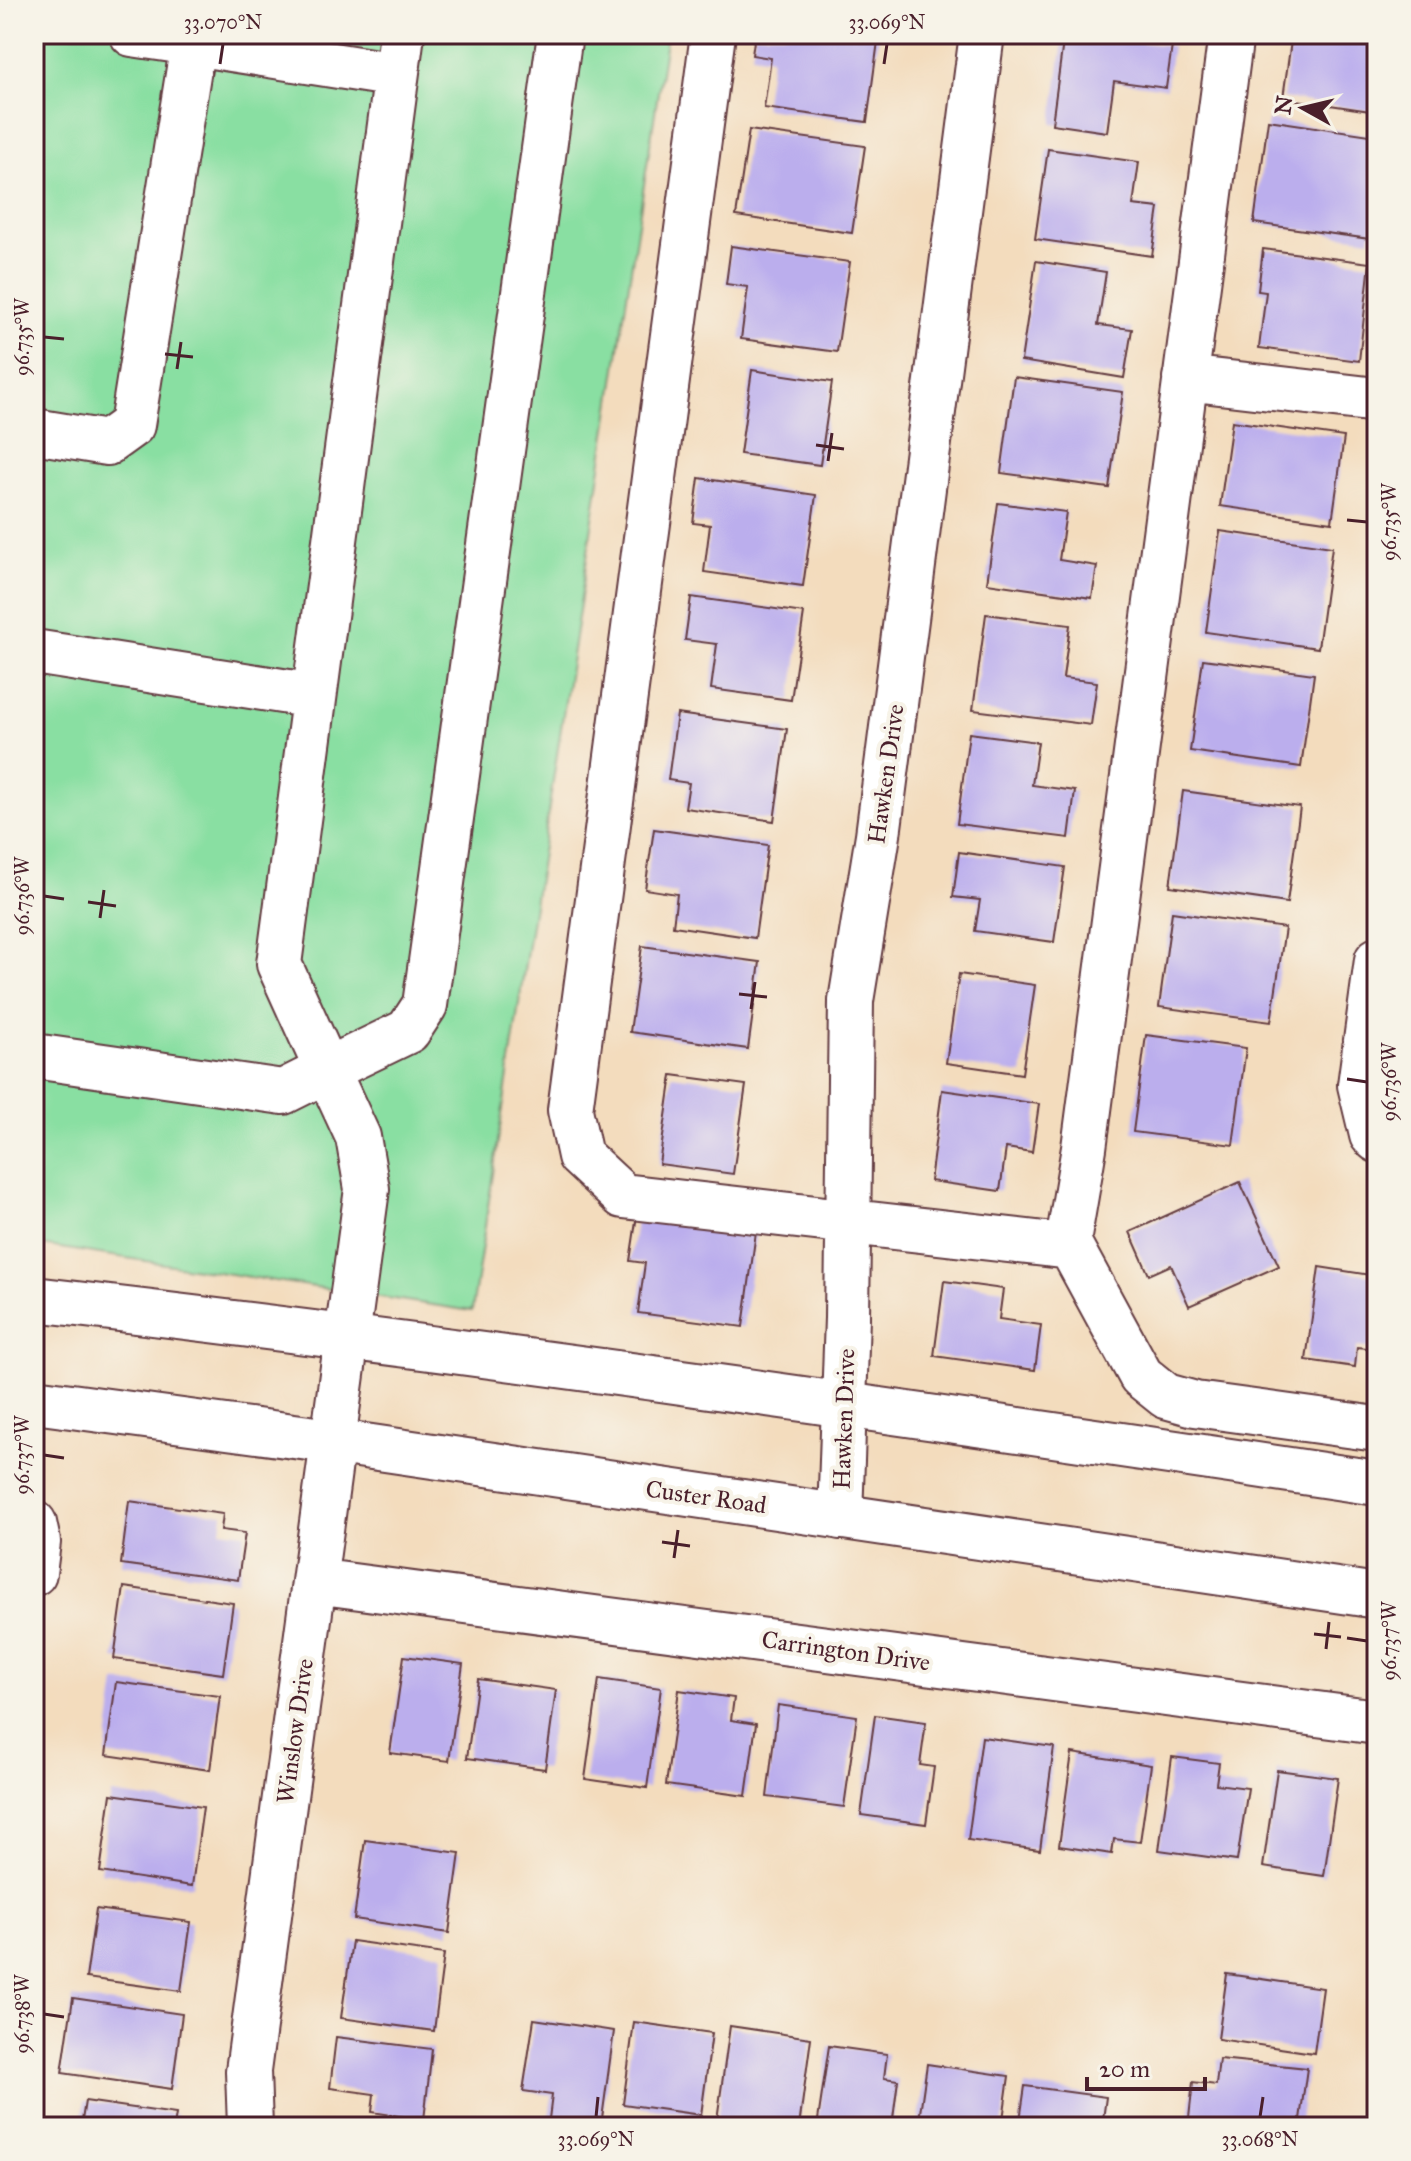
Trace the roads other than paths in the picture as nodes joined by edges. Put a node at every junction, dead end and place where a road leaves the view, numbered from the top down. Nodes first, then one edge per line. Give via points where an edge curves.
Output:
1 (132, 34) edge
2 (560, 34) edge
3 (713, 34) edge
4 (982, 34) edge
5 (1231, 34) edge
6 (193, 43) junction
7 (399, 54) edge
8 (1185, 378) junction
9 (1377, 400) edge
10 (34, 431) edge
11 (34, 652) edge
12 (314, 696) junction
13 (1377, 960) edge
14 (34, 1056) edge
15 (327, 1070) junction
16 (1377, 1140) edge
17 (849, 1221) junction
18 (1071, 1247) junction
19 (34, 1299) edge
20 (349, 1336) junction
21 (34, 1401) edge
22 (845, 1403) junction
23 (1377, 1429) edge
24 (331, 1441) junction
25 (1377, 1483) edge
26 (840, 1517) junction
27 (34, 1523) edge
28 (34, 1573) edge
29 (315, 1581) junction
30 (1377, 1596) edge
31 (1377, 1722) edge
32 (250, 2127) edge

1 - 6 street
2 - 15 street via 425,1005 408,1031
3 - 17 street via 570,1110 580,1156 623,1196
4 - 17 street, Hawken Drive via 880,819 851,1001
5 - 8 street
6 - 7 street
6 - 10 street via 132,425 107,443
7 - 12 street, Winslow Drive
8 - 9 street
8 - 18 street
11 - 12 street
12 - 15 street, Winslow Drive via 279,964
13 - 16 street via 1360,1085
14 - 15 street via 283,1092
15 - 20 street, Winslow Drive via 358,1137 367,1189
17 - 18 street
17 - 22 street, Hawken Drive
18 - 23 street via 1141,1376 1166,1396
19 - 20 street
20 - 22 street
20 - 24 street, Winslow Drive
21 - 24 street, Custer Road
22 - 25 street
22 - 26 street, Hawken Drive
24 - 26 street, Custer Road
24 - 29 street, Winslow Drive
26 - 30 street, Custer Road
27 - 28 street
29 - 31 street, Carrington Drive
29 - 32 street, Winslow Drive via 248,2071

